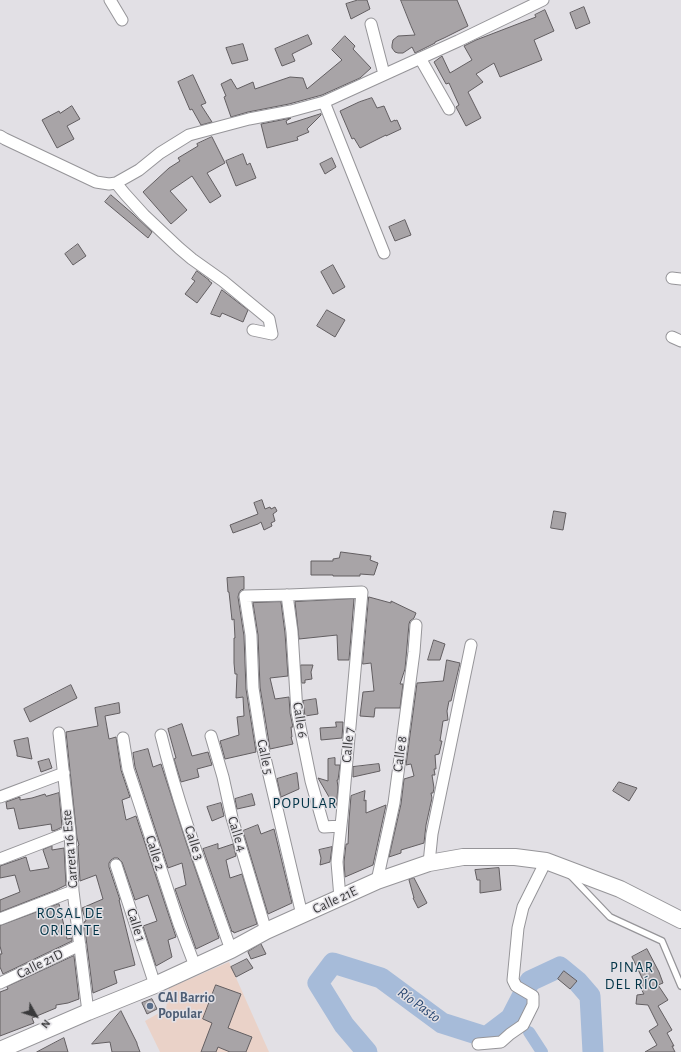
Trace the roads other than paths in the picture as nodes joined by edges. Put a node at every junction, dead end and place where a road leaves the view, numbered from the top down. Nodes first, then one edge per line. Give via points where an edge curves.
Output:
1 (110, 0) edge
2 (543, 0) edge
3 (122, 20) dead end
4 (371, 24) dead end
5 (420, 58) junction
6 (384, 74) junction
7 (324, 102) junction
8 (449, 109) dead end
9 (0, 136) edge
10 (116, 183) junction
11 (384, 253) dead end
12 (253, 330) dead end
13 (287, 595) junction
14 (416, 625) dead end
15 (471, 645) dead end
16 (59, 733) dead end
17 (161, 735) dead end
18 (211, 736) dead end
19 (123, 738) dead end
20 (64, 772) junction
21 (0, 797) edge
22 (341, 826) junction
23 (70, 832) junction
24 (0, 859) edge
25 (546, 861) junction
26 (429, 863) junction
27 (116, 865) dead end
28 (561, 866) junction
29 (377, 881) junction
30 (73, 891) junction
31 (340, 898) junction
32 (302, 915) junction
33 (0, 919) edge
34 (681, 920) edge
35 (266, 931) junction
36 (80, 945) junction
37 (231, 950) junction
38 (195, 966) junction
39 (0, 983) edge
40 (155, 985) junction
41 (681, 986) edge
42 (88, 1012) junction
43 (478, 1044) dead end
44 (0, 1050) edge

1 - 3 street
2 - 5 street
4 - 6 street
5 - 6 street
5 - 8 street
6 - 7 street
7 - 10 street via 189,135
7 - 11 street
9 - 10 street via 96,182
10 - 12 street via 144,215 179,248 269,319 272,334
13 - 22 street, Calle 6 via 297,712 311,781 324,827
13 - 22 street, Calle 7 via 362,592
13 - 32 street, Calle 5 via 245,596 251,635 253,688 262,745
14 - 29 street, Calle 8 via 394,803
15 - 26 street via 432,834
16 - 20 street, Carrera 16 Este
17 - 37 street, Calle 3 via 171,774
18 - 35 street, Calle 4 via 232,818
19 - 38 street, Calle 2 via 128,769
20 - 21 street
20 - 23 street, Carrera 16 Este
22 - 31 street, Calle 7 via 337,862
23 - 24 street
23 - 30 street, Carrera 16 Este
25 - 26 main road, Calle 21E via 515,857 463,857
25 - 28 main road, Calle 21E
25 - 43 street via 523,907 518,928 513,980 516,986 533,996 533,1005 524,1025 501,1042
26 - 29 main road, Calle 21E
27 - 40 street, Calle 1
28 - 34 main road, Calle 21E via 620,889
28 - 41 lane via 610,917 662,941
29 - 31 main road, Calle 21E
30 - 33 street
30 - 36 street, Carrera 16 Este
31 - 32 main road, Calle 21E
32 - 35 main road, Calle 21E
35 - 37 main road, Calle 21E
36 - 39 street, Calle 21D
36 - 42 street, Carrera 16 Este
37 - 38 main road, Calle 21E
38 - 40 main road, Calle 21E
40 - 42 main road, Calle 21E
42 - 44 main road, Calle 21E

